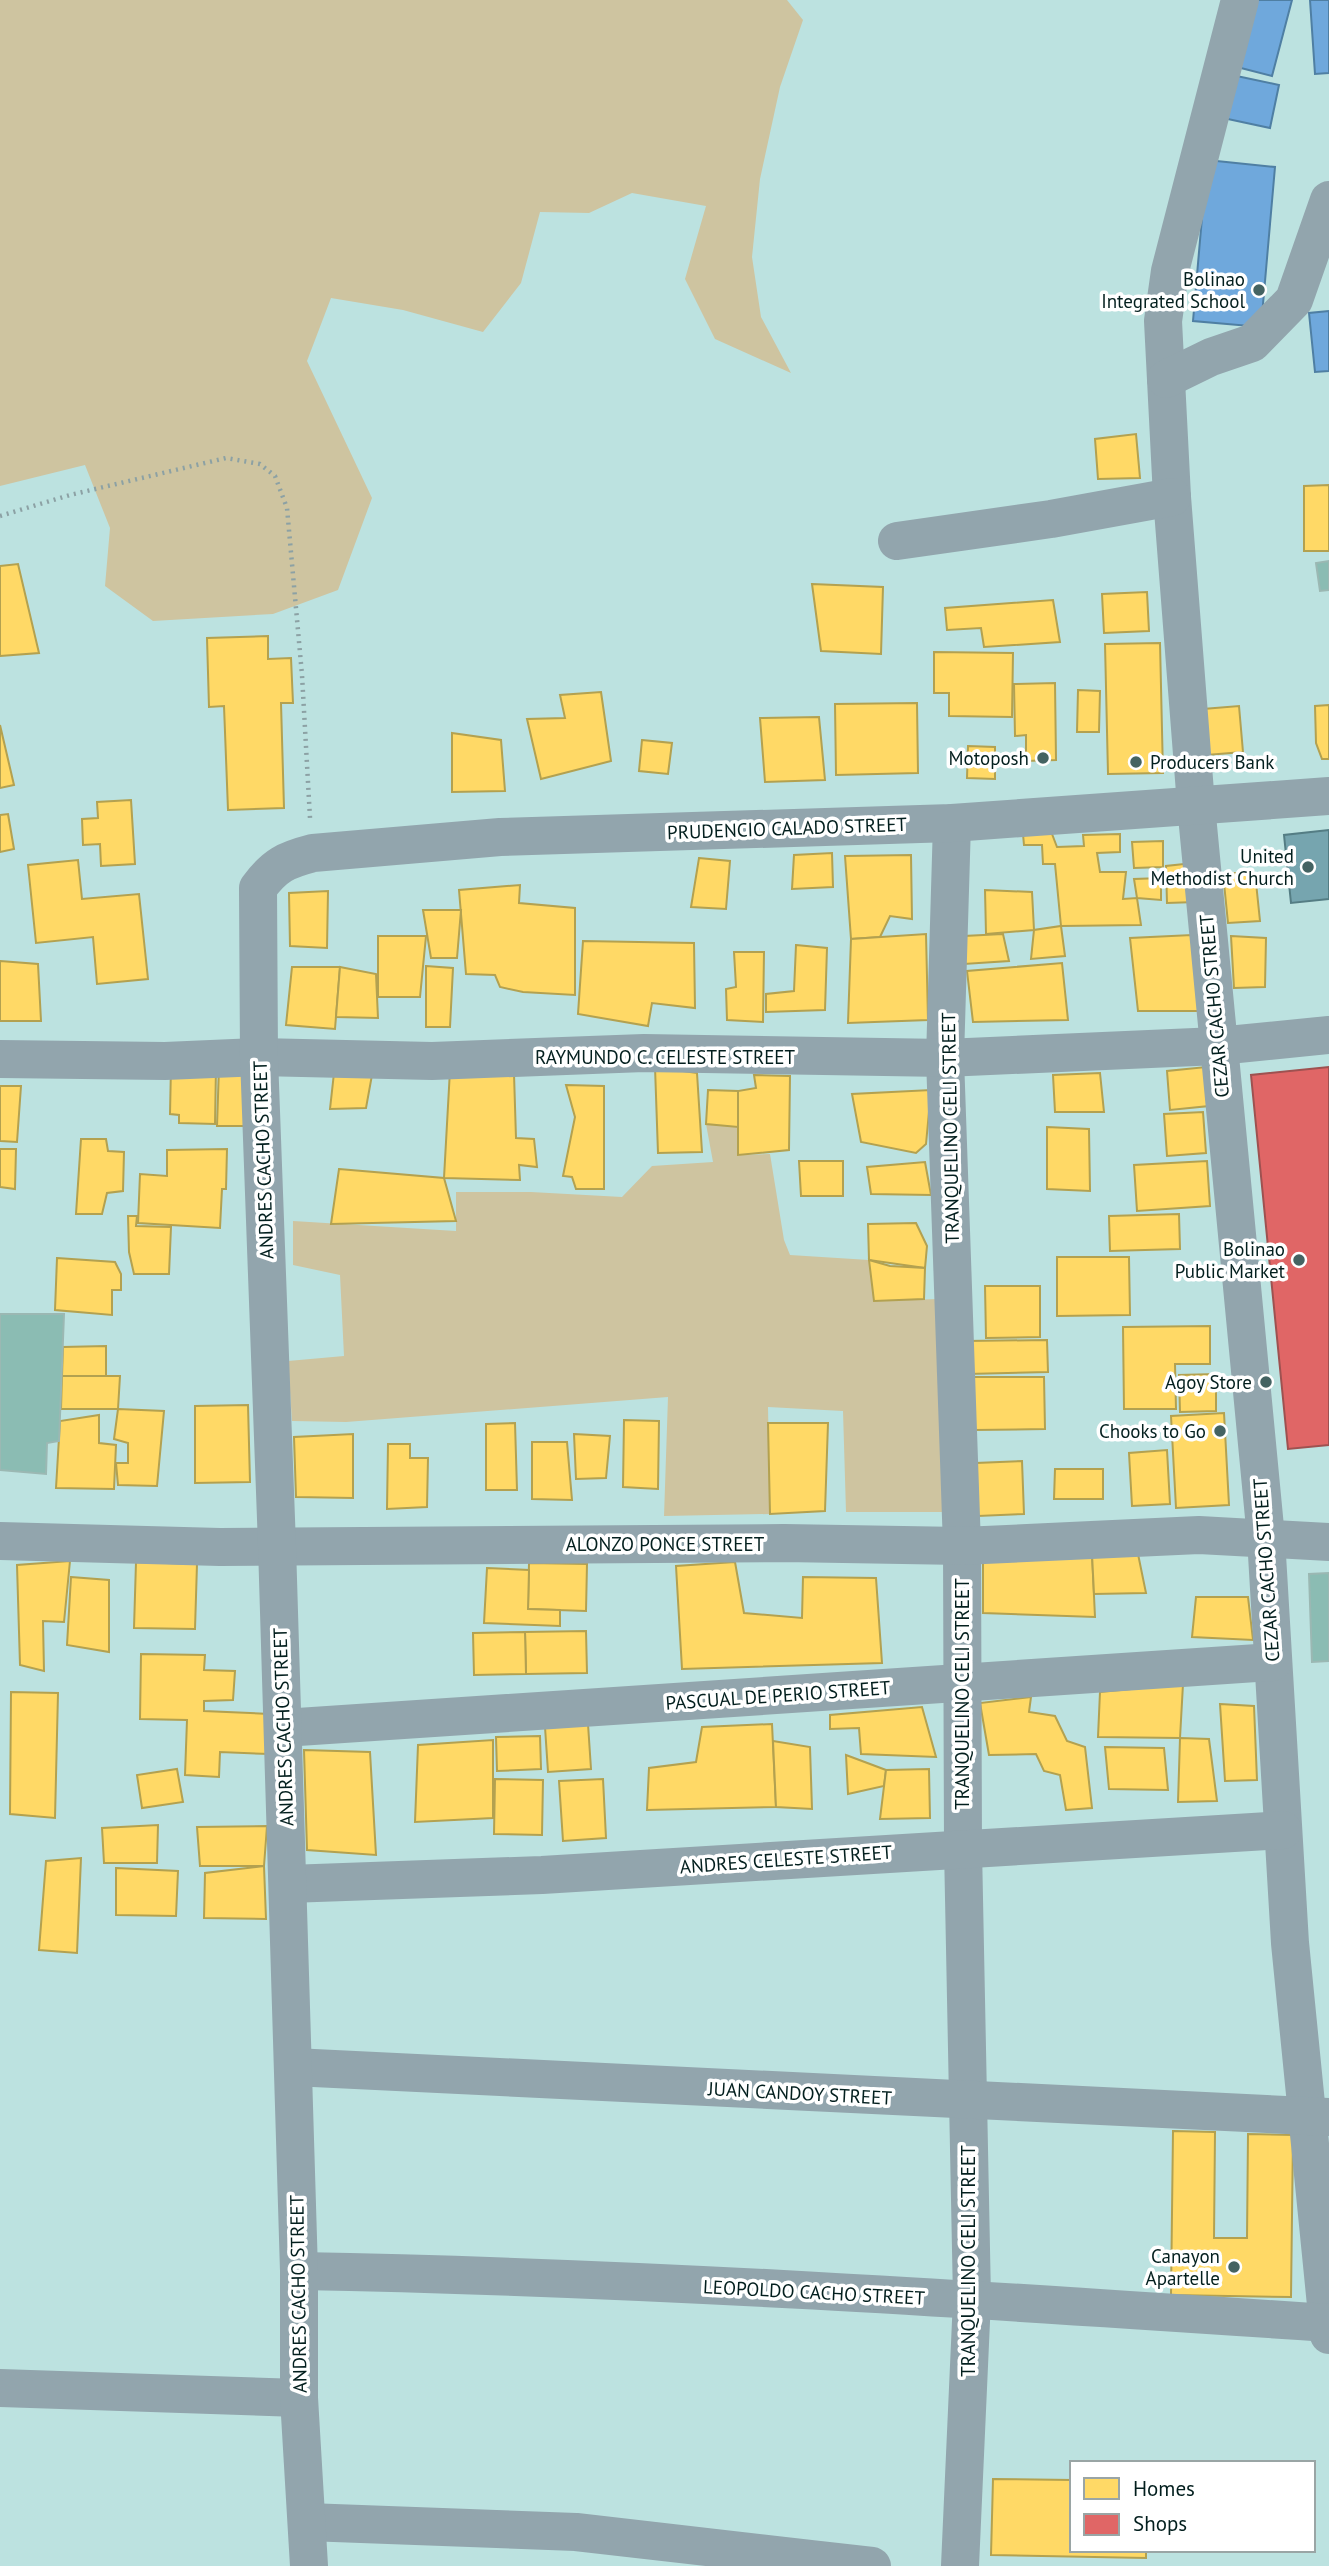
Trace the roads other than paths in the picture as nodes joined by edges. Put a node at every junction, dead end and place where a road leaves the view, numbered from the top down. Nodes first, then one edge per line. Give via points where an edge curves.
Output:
1 (1240, 0) edge
2 (1329, 200) edge
3 (1166, 379) junction
4 (1172, 496) junction
5 (897, 541) dead end
6 (1329, 796) edge
7 (1196, 805) junction
8 (952, 823) junction
9 (258, 888) joint
10 (1329, 1035) edge
11 (1218, 1046) junction
12 (259, 1057) junction
13 (945, 1058) junction
14 (0, 1059) edge
15 (1266, 1538) junction
16 (0, 1541) edge
17 (1329, 1542) edge
18 (277, 1546) junction
19 (962, 1546) junction
20 (1273, 1662) junction
21 (962, 1682) junction
22 (283, 1728) junction
23 (1283, 1830) junction
24 (962, 1848) junction
25 (288, 1884) junction
26 (293, 2067) junction
27 (968, 2100) junction
28 (1318, 2116) edge
29 (299, 2271) junction
30 (971, 2300) junction
31 (1328, 2329) edge
32 (0, 2388) edge
33 (299, 2398) junction
34 (307, 2522) junction
35 (309, 2566) edge
36 (872, 2566) edge
37 (960, 2566) edge

1 - 3 street, CEZAR CACHO STREET via 1170,271 1163,321
2 - 3 street via 1294,300 1252,343
3 - 4 street, CEZAR CACHO STREET
4 - 5 street
4 - 7 street, CEZAR CACHO STREET
6 - 7 street, PRUDENCIO CALADO STREET
7 - 8 street, PRUDENCIO CALADO STREET
7 - 11 street, CEZAR CACHO STREET
8 - 9 street, PRUDENCIO CALADO STREET via 500,837 313,853 288,859
8 - 13 street, TRANQUELINO CELI STREET
9 - 12 street, ANDRES CACHO STREET
10 - 11 street, RAYMUNDO C. CELESTE STREET
11 - 13 street, RAYMUNDO C. CELESTE STREET
11 - 15 street, CEZAR CACHO STREET
12 - 13 street, RAYMUNDO C. CELESTE STREET via 432,1061 644,1053
12 - 14 street, RAYMUNDO C. CELESTE STREET via 165,1062
12 - 18 street, ANDRES CACHO STREET
13 - 19 street, TRANQUELINO CELI STREET
15 - 17 street, ALONZO PONCE STREET
15 - 19 street, ALONZO PONCE STREET via 1199,1535
15 - 20 street, CEZAR CACHO STREET
16 - 18 street, ALONZO PONCE STREET
18 - 19 street, ALONZO PONCE STREET
18 - 22 street, ANDRES CACHO STREET
19 - 21 street, TRANQUELINO CELI STREET
20 - 21 street, PASCUAL DE PERIO STREET
20 - 23 street, CEZAR CACHO STREET
21 - 22 street, PASCUAL DE PERIO STREET
21 - 24 street, TRANQUELINO CELI STREET
22 - 25 street, ANDRES CACHO STREET
23 - 24 street, ANDRES CELESTE STREET
23 - 28 street, CEZAR CACHO STREET via 1290,1943
24 - 25 street, ANDRES CELESTE STREET via 542,1875
24 - 27 street, TRANQUELINO CELI STREET
25 - 26 street, ANDRES CACHO STREET
26 - 27 street, JUAN CANDOY STREET
26 - 29 street, ANDRES CACHO STREET
27 - 28 street, JUAN CANDOY STREET
27 - 30 street, TRANQUELINO CELI STREET
28 - 31 street, CEZAR CACHO STREET
29 - 30 street, LEOPOLDO CACHO STREET via 455,2274
29 - 33 street, ANDRES CACHO STREET
30 - 31 street, LEOPOLDO CACHO STREET
30 - 37 street, TRANQUELINO CELI STREET
32 - 33 street
33 - 34 street, ANDRES CACHO STREET
34 - 35 street, ANDRES CACHO STREET
34 - 36 street via 576,2532

